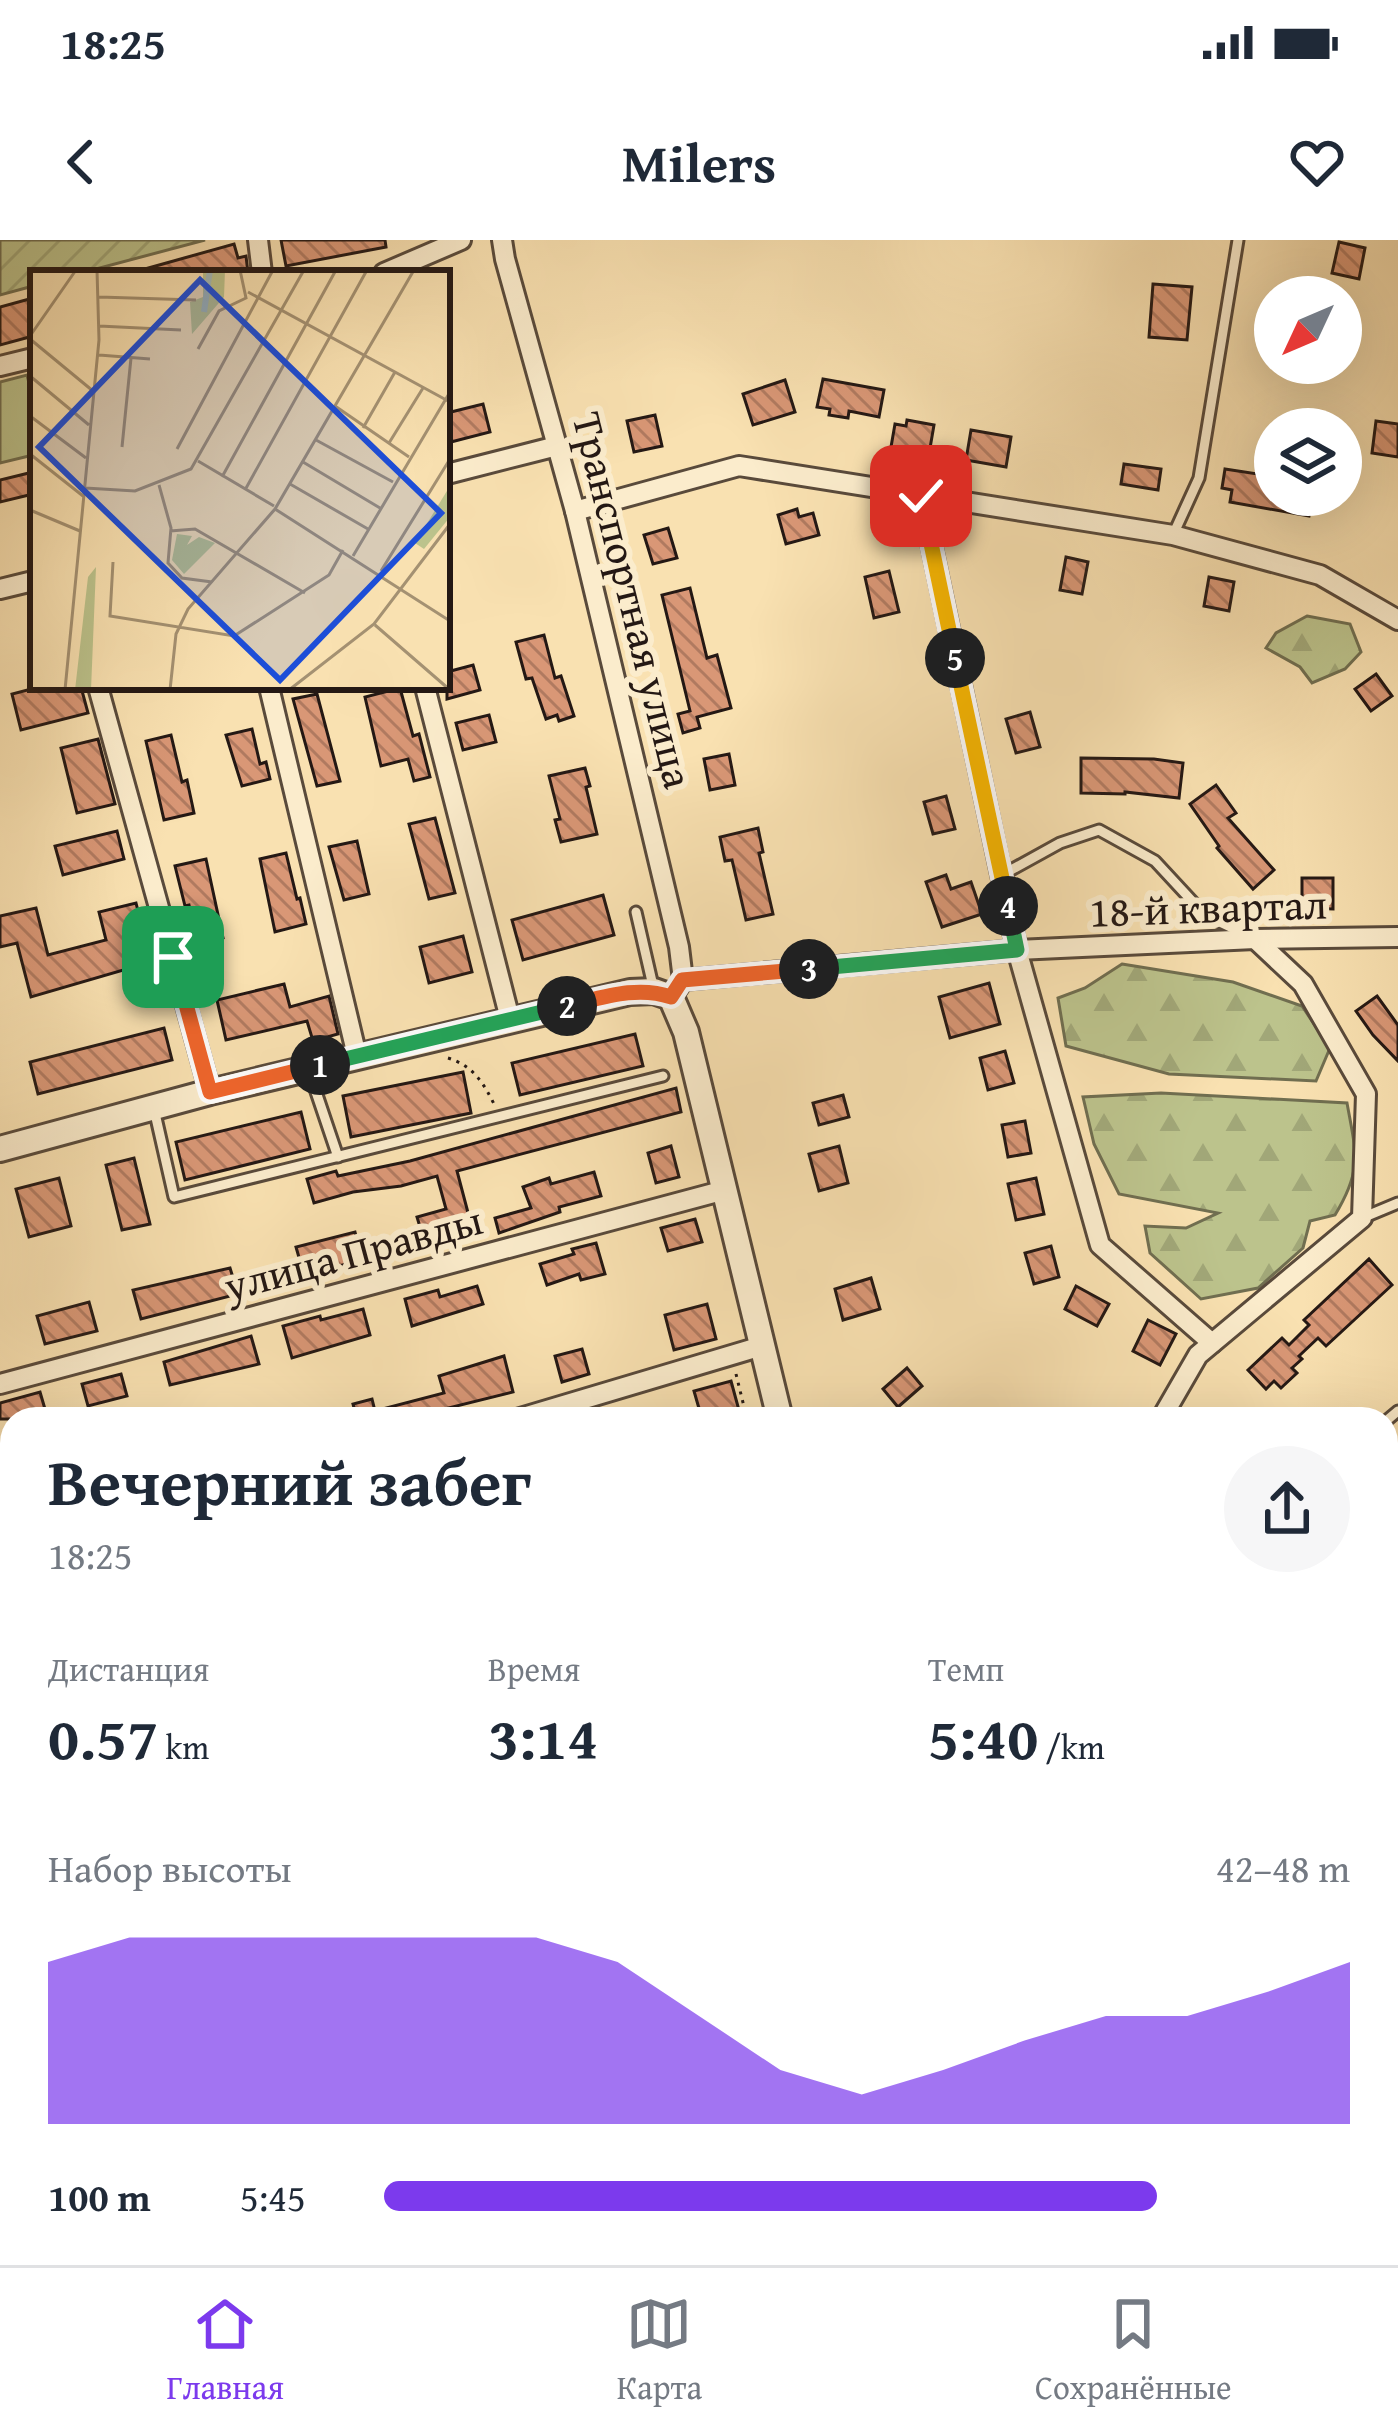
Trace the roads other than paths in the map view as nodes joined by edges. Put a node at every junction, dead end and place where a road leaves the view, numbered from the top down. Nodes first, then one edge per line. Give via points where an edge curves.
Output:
1 (258, 240) edge
2 (461, 240) edge
3 (486, 240) edge
4 (1238, 240) edge
5 (503, 249) edge
6 (262, 270) edge
7 (392, 270) edge
8 (30, 359) edge
9 (0, 366) edge
10 (557, 446) junction
11 (450, 473) edge
12 (921, 496) junction
13 (575, 511) junction
14 (1173, 536) junction
15 (30, 582) edge
16 (0, 589) edge
17 (1398, 620) edge
18 (99, 690) edge
19 (270, 690) edge
20 (426, 690) edge
21 (1001, 875) junction
22 (637, 912) dead end
23 (1398, 937) edge
24 (1255, 939) junction
25 (1017, 950) junction
26 (670, 989) junction
27 (510, 1019) junction
28 (357, 1056) junction
29 (308, 1068) junction
30 (664, 1076) dead end
31 (210, 1092) junction
32 (154, 1109) junction
33 (0, 1149) edge
34 (338, 1157) junction
35 (725, 1190) junction
36 (1398, 1203) edge
37 (1362, 1218) junction
38 (1212, 1343) junction
39 (762, 1346) junction
40 (0, 1384) edge
41 (557, 1407) edge
42 (777, 1407) edge
43 (1168, 1407) edge

1 - 6 street
2 - 7 street
3 - 5 street
4 - 14 lane via 1199,478
5 - 10 street, Транспортная улица
8 - 9 street
10 - 11 street
10 - 13 street, Транспортная улица
12 - 13 street via 739,466
12 - 14 street
12 - 21 street
13 - 26 street, Транспортная улица via 680,947
14 - 17 street via 1320,575
15 - 16 street
18 - 31 street
19 - 28 street
20 - 27 street
21 - 24 lane via 1099,830 1155,861 1205,915
21 - 25 street
22 - 26 lane
23 - 24 street, 18-й квартал
24 - 25 street, 18-й квартал
24 - 37 street via 1303,984 1366,1094
25 - 26 street, 18-й квартал
25 - 38 street via 1100,1245
26 - 27 street
26 - 35 street, Транспортная улица
27 - 28 street
28 - 29 street
29 - 31 street
29 - 34 lane
30 - 34 lane
31 - 32 street
32 - 33 street
32 - 34 lane via 174,1197
35 - 39 street, Транспортная улица
35 - 40 street, улица Правды
36 - 37 lane
37 - 38 street
38 - 43 street
39 - 41 street
39 - 42 street, Транспортная улица

